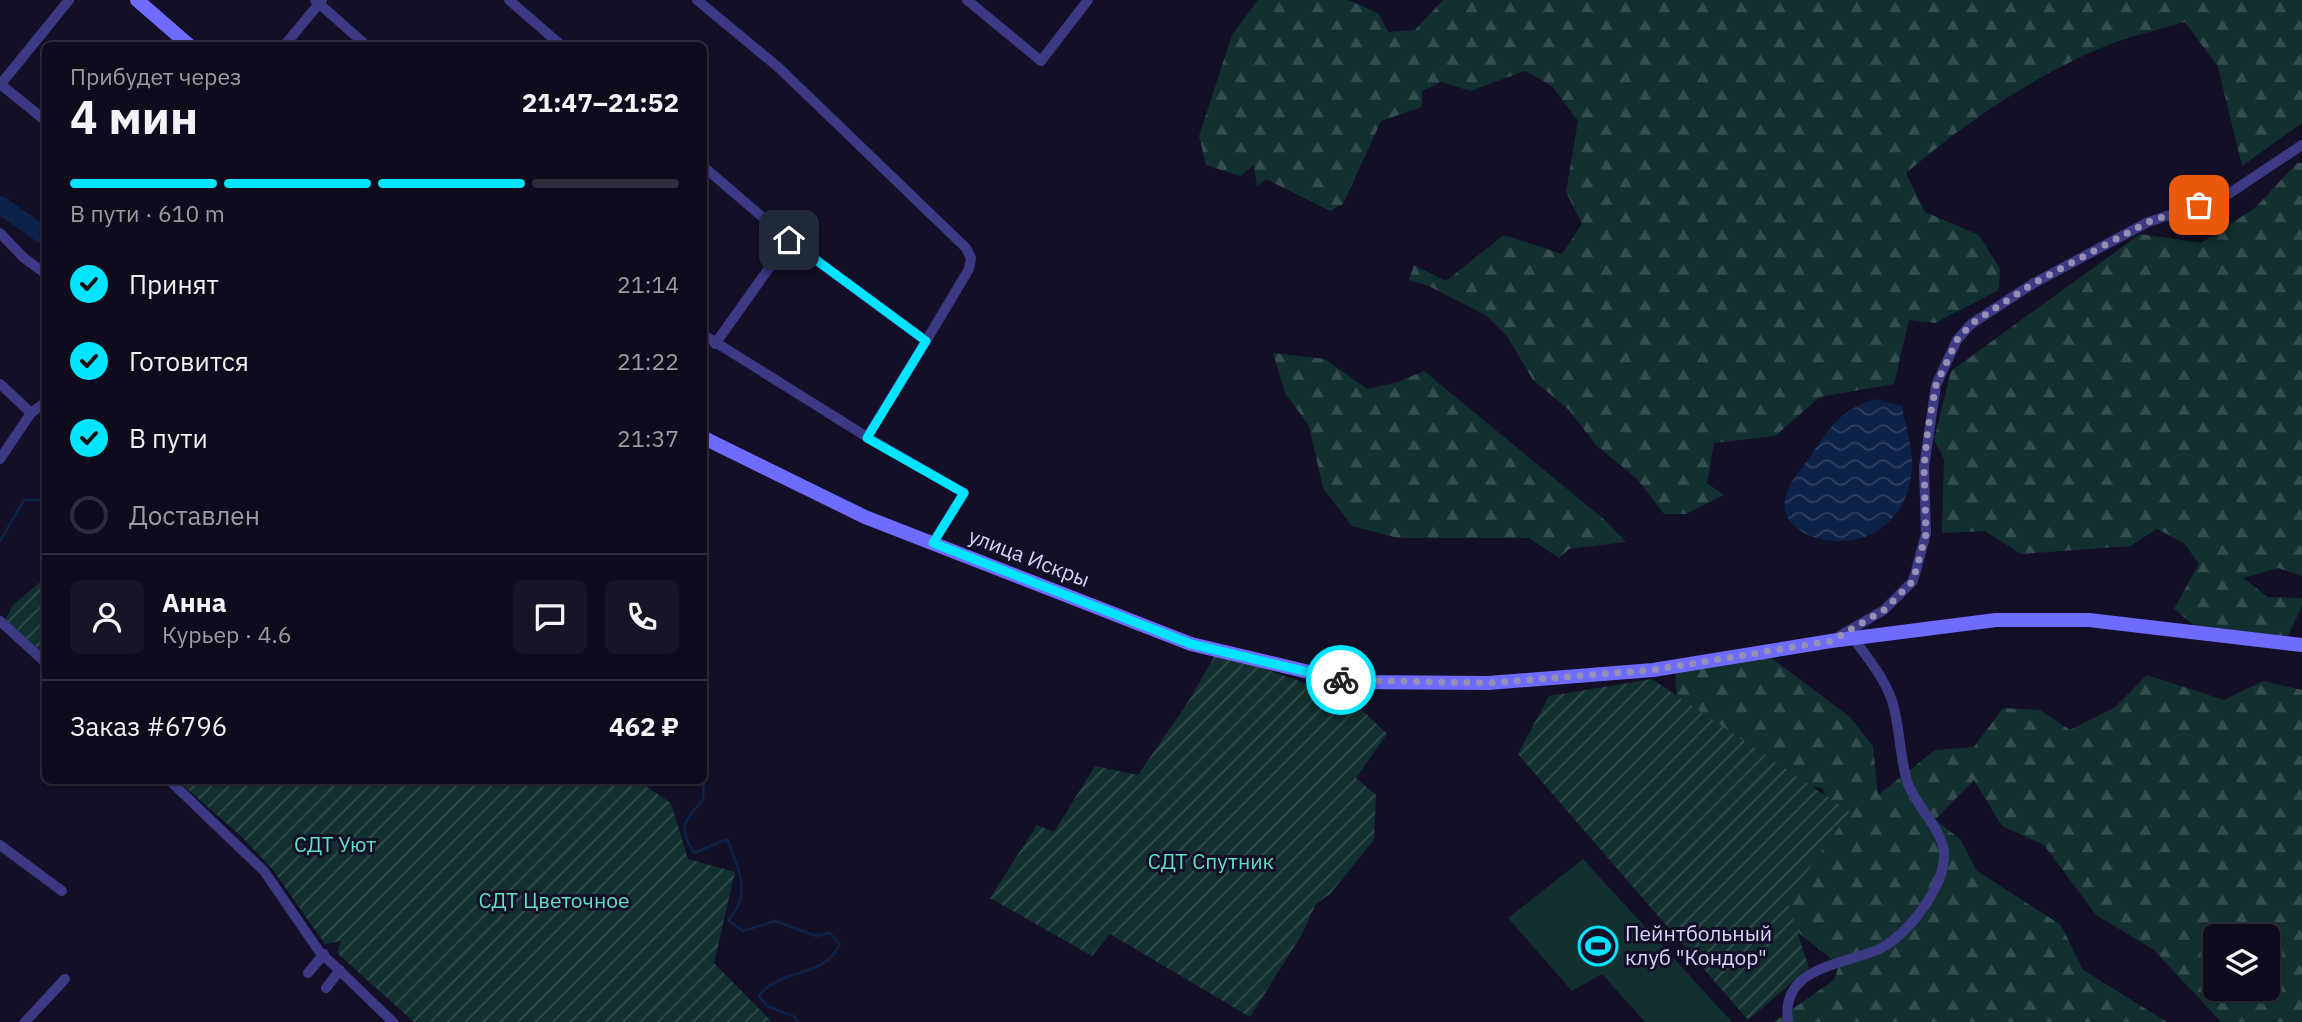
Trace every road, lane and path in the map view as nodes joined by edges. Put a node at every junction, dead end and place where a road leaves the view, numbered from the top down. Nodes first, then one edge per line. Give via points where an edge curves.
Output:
1 (69, 0) edge
2 (137, 0) edge
3 (509, 0) edge
4 (697, 0) edge
5 (967, 0) edge
6 (1088, 0) edge
7 (318, 1) edge
8 (185, 42) edge
9 (288, 42) edge
10 (363, 42) edge
11 (557, 42) edge
12 (0, 85) edge
13 (42, 118) edge
14 (2302, 145) edge
15 (707, 170) edge
16 (0, 233) edge
17 (789, 240) junction
18 (42, 271) edge
19 (707, 337) edge
20 (926, 341) junction
21 (715, 344) junction
22 (0, 384) edge
23 (42, 405) edge
24 (31, 413) junction
25 (867, 438) junction
26 (707, 439) edge
27 (0, 459) edge
28 (933, 543) junction
29 (0, 621) edge
30 (1854, 639) junction
31 (1831, 641) junction
32 (2302, 645) edge
33 (42, 659) edge
34 (173, 784) edge
35 (0, 845) edge
36 (62, 891) dead end
37 (324, 954) junction
38 (340, 970) junction
39 (308, 973) dead end
40 (65, 979) dead end
41 (326, 988) dead end
42 (25, 1022) edge
43 (393, 1022) edge
44 (1788, 1022) edge

1 - 12 street
2 - 8 main road
3 - 11 street
4 - 20 street via 778,66 966,248 971,258 969,269
5 - 6 street via 1041,61
7 - 9 street
7 - 10 street
12 - 13 street
14 - 31 street via 2224,197 2148,222 2034,283 1971,324 1957,340 1936,385 1924,467 1926,534 1913,581 1884,610
15 - 17 street
16 - 18 street
17 - 20 street
17 - 21 street
19 - 21 street
20 - 25 street
21 - 25 street
22 - 24 street
23 - 24 street
24 - 27 street
25 - 28 street via 964,493
26 - 28 main road, улица Искры via 865,517
28 - 31 main road, улица Искры via 1191,644 1351,682 1488,683 1653,670
29 - 33 street
30 - 31 main road, улица Искры
30 - 32 main road, улица Искры via 1996,620 2089,620
30 - 44 street via 1880,675 1894,706 1909,789 1944,852 1934,891 1914,923 1879,949 1831,962 1802,979 1786,1006
34 - 37 street via 264,871
35 - 36 street
37 - 38 street
37 - 39 street
38 - 41 street
38 - 43 street
40 - 42 street

